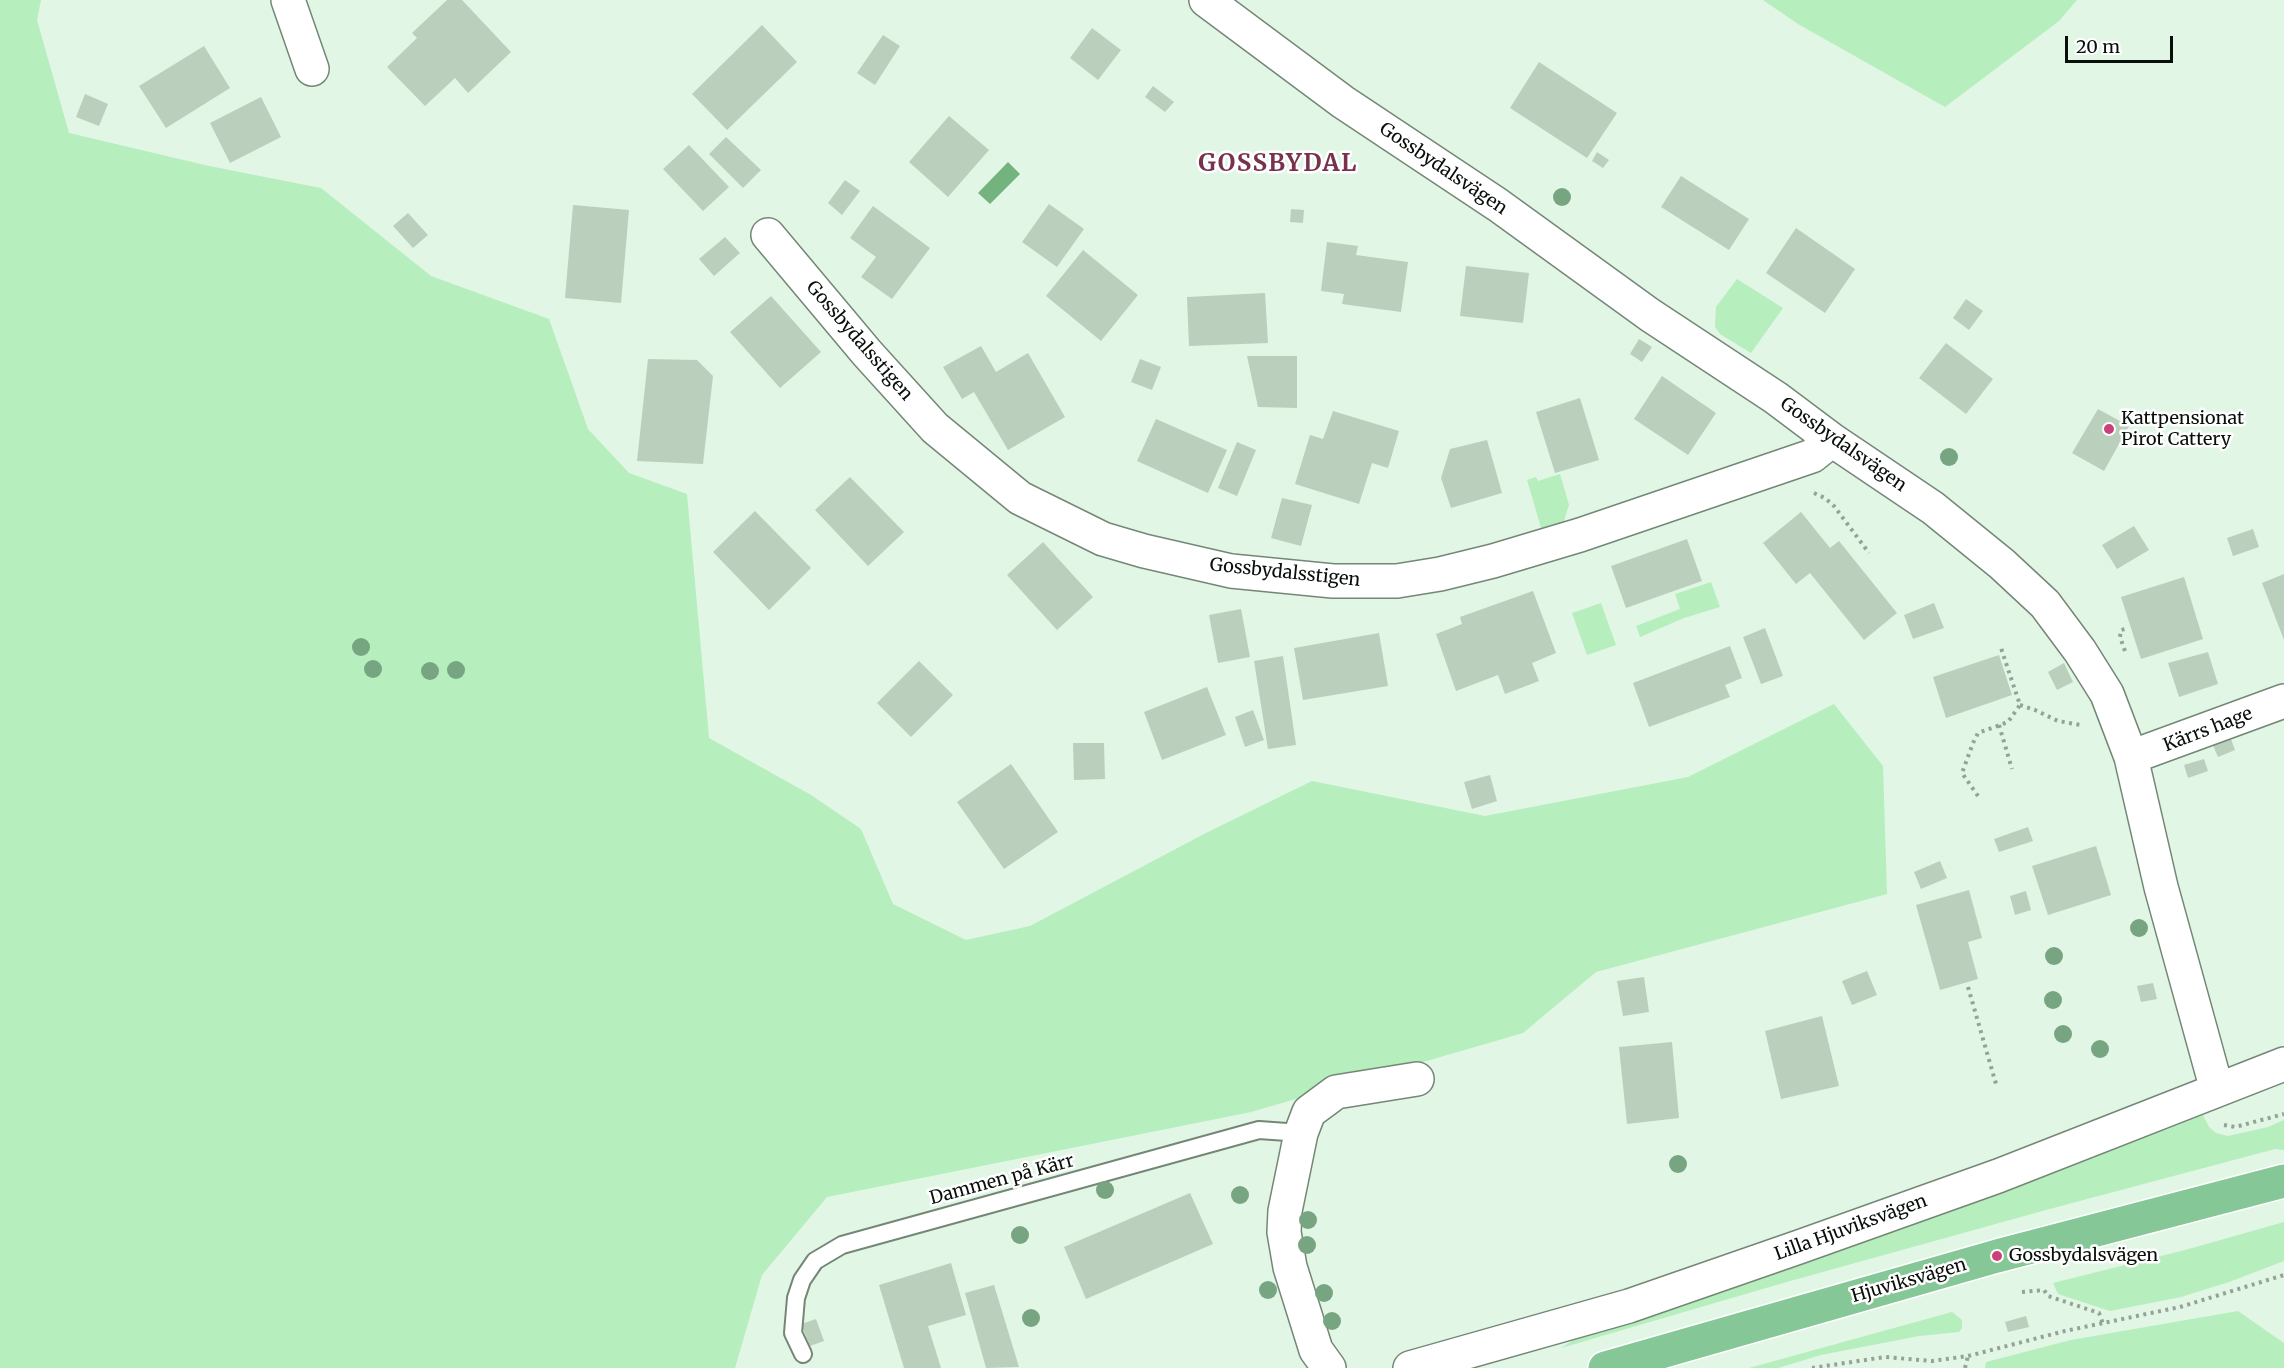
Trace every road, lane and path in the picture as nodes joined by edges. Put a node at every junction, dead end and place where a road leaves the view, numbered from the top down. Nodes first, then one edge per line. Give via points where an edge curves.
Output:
1 (288, 0) edge
2 (1206, 0) edge
3 (312, 69) dead end
4 (768, 235) dead end
5 (1832, 440) junction
6 (1810, 493) dead end
7 (1869, 553) dead end
8 (2000, 645) dead end
9 (2284, 701) edge
10 (2020, 705) junction
11 (2115, 715) junction
12 (1998, 726) junction
13 (2131, 757) junction
14 (2012, 769) dead end
15 (1978, 796) dead end
16 (1968, 987) dead end
17 (2284, 1064) edge
18 (1417, 1078) dead end
19 (1996, 1084) dead end
20 (2217, 1090) junction
21 (1301, 1134) junction
22 (2284, 1181) edge
23 (2284, 1275) edge
24 (2022, 1292) dead end
25 (2103, 1324) junction
26 (803, 1354) dead end
27 (1968, 1356) junction
28 (1329, 1368) edge
29 (1410, 1368) edge
30 (1605, 1368) edge
31 (1812, 1368) edge
32 (1965, 1368) edge

1 - 3 street
2 - 5 street, Gossbydalsvägen via 1343,102 1498,205
4 - 5 street, Gossbydalsstigen via 935,428 1020,498 1104,538 1231,571 1333,581 1397,581 1440,574 1580,535 1812,456
5 - 11 street, Gossbydalsvägen via 1933,508 2045,604 2080,651 2107,694
6 - 7 path via 1834,506
8 - 10 path
9 - 13 street, Kärrs hage
10 - 11 path via 2068,724 2080,725
10 - 12 path via 2008,722
11 - 13 street, Gossbydalsvägen
12 - 14 path
12 - 15 path via 1978,733 1965,762 1963,776
13 - 20 street, Gossbydalsvägen via 2161,887
16 - 19 path
17 - 20 street, Lilla Hjuviksvägen
18 - 21 street via 1336,1092 1310,1112
20 - 29 street, Lilla Hjuviksvägen via 1987,1180 1639,1303
21 - 26 lane, Dammen på Kärr via 1259,1130 842,1245 815,1262 795,1298 793,1333
21 - 28 street via 1284,1232 1290,1267 1316,1350
22 - 30 main road, Hjuviksvägen via 1998,1256
23 - 25 path
24 - 25 path via 2044,1290 2048,1296 2099,1313
25 - 27 path
27 - 31 path via 1932,1361 1885,1357
27 - 32 path

